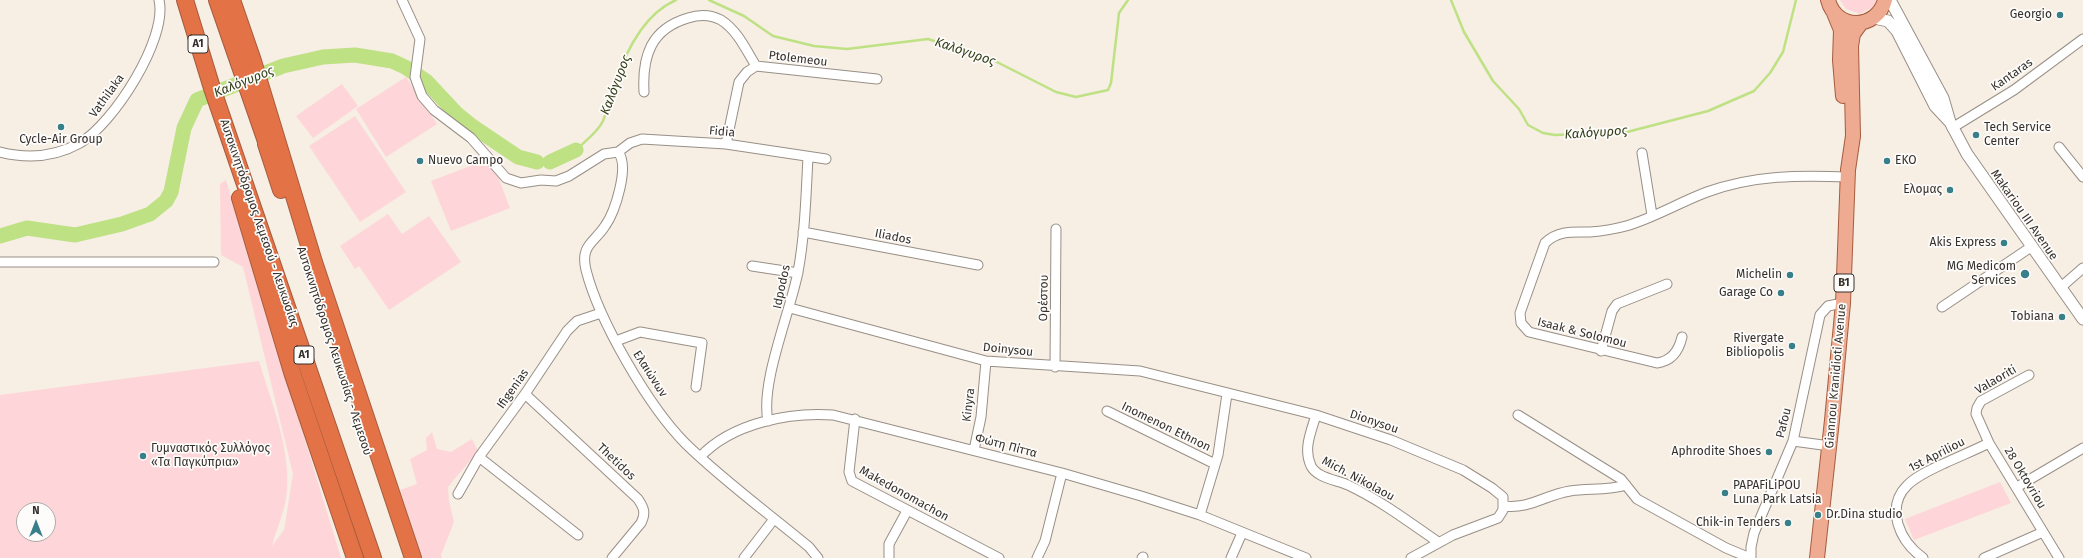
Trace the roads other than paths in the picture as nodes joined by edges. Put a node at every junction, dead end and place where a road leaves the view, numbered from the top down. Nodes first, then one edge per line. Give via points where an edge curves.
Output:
1 (159, 0) edge
2 (176, 0) edge
3 (185, 0) edge
4 (217, 0) edge
5 (232, 0) edge
6 (402, 0) edge
7 (1828, 0) edge
8 (1885, 0) edge
9 (1890, 0) edge
10 (1834, 13) junction
11 (1868, 20) junction
12 (2083, 39) edge
13 (756, 66) junction
14 (877, 79) dead end
15 (208, 89) junction
16 (644, 92) dead end
17 (1951, 125) junction
18 (265, 142) junction
19 (726, 144) junction
20 (2059, 147) dead end
21 (0, 152) edge
22 (618, 152) junction
23 (230, 153) junction
24 (1642, 153) dead end
25 (808, 157) junction
26 (826, 159) dead end
27 (1848, 174) junction
28 (2083, 177) edge
29 (1652, 215) junction
30 (1056, 229) dead end
31 (803, 232) junction
32 (2031, 247) junction
33 (0, 262) edge
34 (214, 262) dead end
35 (314, 262) junction
36 (978, 265) dead end
37 (752, 266) dead end
38 (2083, 268) edge
39 (798, 272) junction
40 (1667, 284) dead end
41 (2060, 288) junction
42 (1843, 304) junction
43 (1942, 307) dead end
44 (790, 308) junction
45 (601, 313) junction
46 (2083, 319) edge
47 (1682, 337) dead end
48 (616, 341) junction
49 (1601, 350) junction
50 (986, 361) junction
51 (1055, 367) junction
52 (2029, 375) dead end
53 (696, 387) dead end
54 (525, 394) junction
55 (1227, 394) junction
56 (1976, 408) joint
57 (1107, 411) dead end
58 (1316, 415) junction
59 (1518, 415) dead end
60 (855, 419) junction
61 (768, 421) junction
62 (1792, 441) junction
63 (1989, 443) junction
64 (1830, 446) junction
65 (2083, 448) edge
66 (974, 450) junction
67 (479, 457) junction
68 (700, 457) junction
69 (1216, 464) junction
70 (1062, 473) junction
71 (1626, 485) junction
72 (2017, 487) junction
73 (458, 494) dead end
74 (1503, 502) junction
75 (907, 511) junction
76 (1200, 514) junction
77 (774, 519) junction
78 (2043, 532) junction
79 (1242, 533) junction
80 (578, 536) dead end
81 (1438, 542) junction
82 (355, 558) edge
83 (373, 558) edge
84 (403, 558) edge
85 (413, 558) edge
86 (612, 558) edge
87 (744, 558) edge
88 (818, 558) edge
89 (889, 558) edge
90 (999, 558) edge
91 (1037, 558) edge
92 (1231, 558) edge
93 (1306, 558) edge
94 (1411, 558) edge
95 (1751, 558) edge
96 (1817, 558) edge
97 (1923, 558) edge
98 (1984, 558) edge
99 (2059, 558) edge

1 - 21 street, Vathilaka via 156,32 147,57 105,123 80,142 54,154 28,157
2 - 15 highway via 194,66
3 - 15 highway, Αυτοκινητόδρομος Λεμεσού - Λευκωσίας / A1
4 - 18 highway, Αυτοκινητόδρομος Λευκωσίας - Λεμεσού / A1
5 - 35 highway
6 - 22 street, Fidia via 420,39 415,75 418,89 427,103 471,138 506,178 517,183 556,181 569,176 604,154
7 - 10 main road, B1
8 - 11 main road, B1 via 1881,10
9 - 17 street, Makariou III Avenue via 1943,98
10 - 11 main road via 1847,22
10 - 27 main road, Giannou Kranidioti Avenue / B1 via 1840,24 1842,37 1840,60
11 - 17 street, Makariou III Avenue via 1885,20 1897,31 1935,106
11 - 27 main road, Giannou Kranidioti Avenue / B1 via 1853,34 1851,46 1853,129
12 - 17 street, Kantaras via 2014,90
13 - 14 street, Ptolemeou
13 - 16 street via 741,41 727,25 714,17 698,15 676,22 656,38 648,51 644,66
13 - 19 street, Ptolemeou via 739,82
15 - 23 highway, Αυτοκινητόδρομος Λεμεσού - Λευκωσίας / A1
17 - 32 street, Makariou III Avenue via 1974,166
18 - 35 highway
18 - 84 highway, Αυτοκινητόδρομος Λευκωσίας - Λεμεσού / A1
19 - 22 street, Fidia via 642,140 630,143
19 - 25 street, Fidia
20 - 28 street
22 - 45 street, Ελαιώνων via 624,164 611,216 585,252 586,270
23 - 82 highway via 292,372
23 - 83 highway, Αυτοκινητόδρομος Λεμεσού - Λευκωσίας / A1
24 - 29 street
25 - 26 street, Fidia
25 - 31 street, Idpodos
27 - 29 street, Isaak & Solomou via 1758,178 1708,192
27 - 42 main road, Giannou Kranidioti Avenue / B1
29 - 49 street, Isaak & Solomou via 1618,228 1559,233 1552,236 1543,246 1521,308 1521,323 1533,334
30 - 51 street, Ορέστου
31 - 36 street, Iliados
31 - 39 street, Idpodos
32 - 41 street, Makariou III Avenue
32 - 43 street
33 - 34 street
35 - 85 highway
37 - 39 street
38 - 41 street
39 - 44 street, Idpodos
40 - 49 street via 1618,304 1612,312
41 - 46 street, Makariou III Avenue
42 - 62 street, Pafou via 1828,306 1820,315
42 - 64 main road, Giannou Kranidioti Avenue / B1
44 - 50 street, Doinysou
44 - 61 street, Idpodos via 766,399
45 - 48 street, Ελαιώνων
45 - 54 street, Ifigenias via 577,321 566,331
47 - 49 street, Isaak & Solomou via 1675,353 1661,362
48 - 53 street via 640,332 702,343
48 - 68 street, Ελαιώνων via 663,416
50 - 51 street, Doinysou
50 - 66 street, Kinyra via 981,417
51 - 55 street, Doinysou via 1140,372
52 - 56 street, Valaoriti via 1981,401
54 - 67 street, Ifigenias
54 - 86 street, Thetidos via 644,507 641,523
55 - 58 street, Dionysou
55 - 69 street
56 - 63 street, 28 Oktovriou
57 - 69 street, Inomenon Ethnon
58 - 74 street, Dionysou via 1391,440 1463,470
58 - 81 street, Mich. Nikolaou via 1307,447 1312,468 1319,474 1348,485 1384,505
59 - 71 street, Pafou via 1609,470
60 - 61 street, Φώτη Πίττα via 816,414
60 - 66 street, Φώτη Πίττα
60 - 75 street, Makedonomachon via 849,477
61 - 68 street, Φώτη Πίττα via 723,439
62 - 64 street
62 - 95 street, Pafou via 1752,540
63 - 72 street, 28 Oktovriou
63 - 97 street, 1st Apriliou via 1918,476 1901,494 1897,508 1899,527 1909,544
64 - 96 main road, Giannou Kranidioti Avenue / B1
65 - 72 street
66 - 70 street, Φώτη Πίττα
67 - 73 street, Ifigenias
67 - 80 street
68 - 77 street, Ελαιώνων
69 - 76 street
70 - 76 street, Φώτη Πίττα
70 - 91 street via 1045,541
71 - 74 street via 1617,488 1570,491 1517,508
71 - 95 street, Pafou via 1637,499 1726,548
72 - 78 street, 28 Oktovriou
74 - 81 street via 1501,515 1494,521
75 - 89 street via 890,544
75 - 90 street, Makedonomachon
76 - 79 street, Φώτη Πίττα
77 - 87 street
77 - 88 street, Ελαιώνων
78 - 98 street
78 - 99 street, 28 Oktovriou
79 - 92 street
79 - 93 street, Φώτη Πίττα
81 - 94 street

